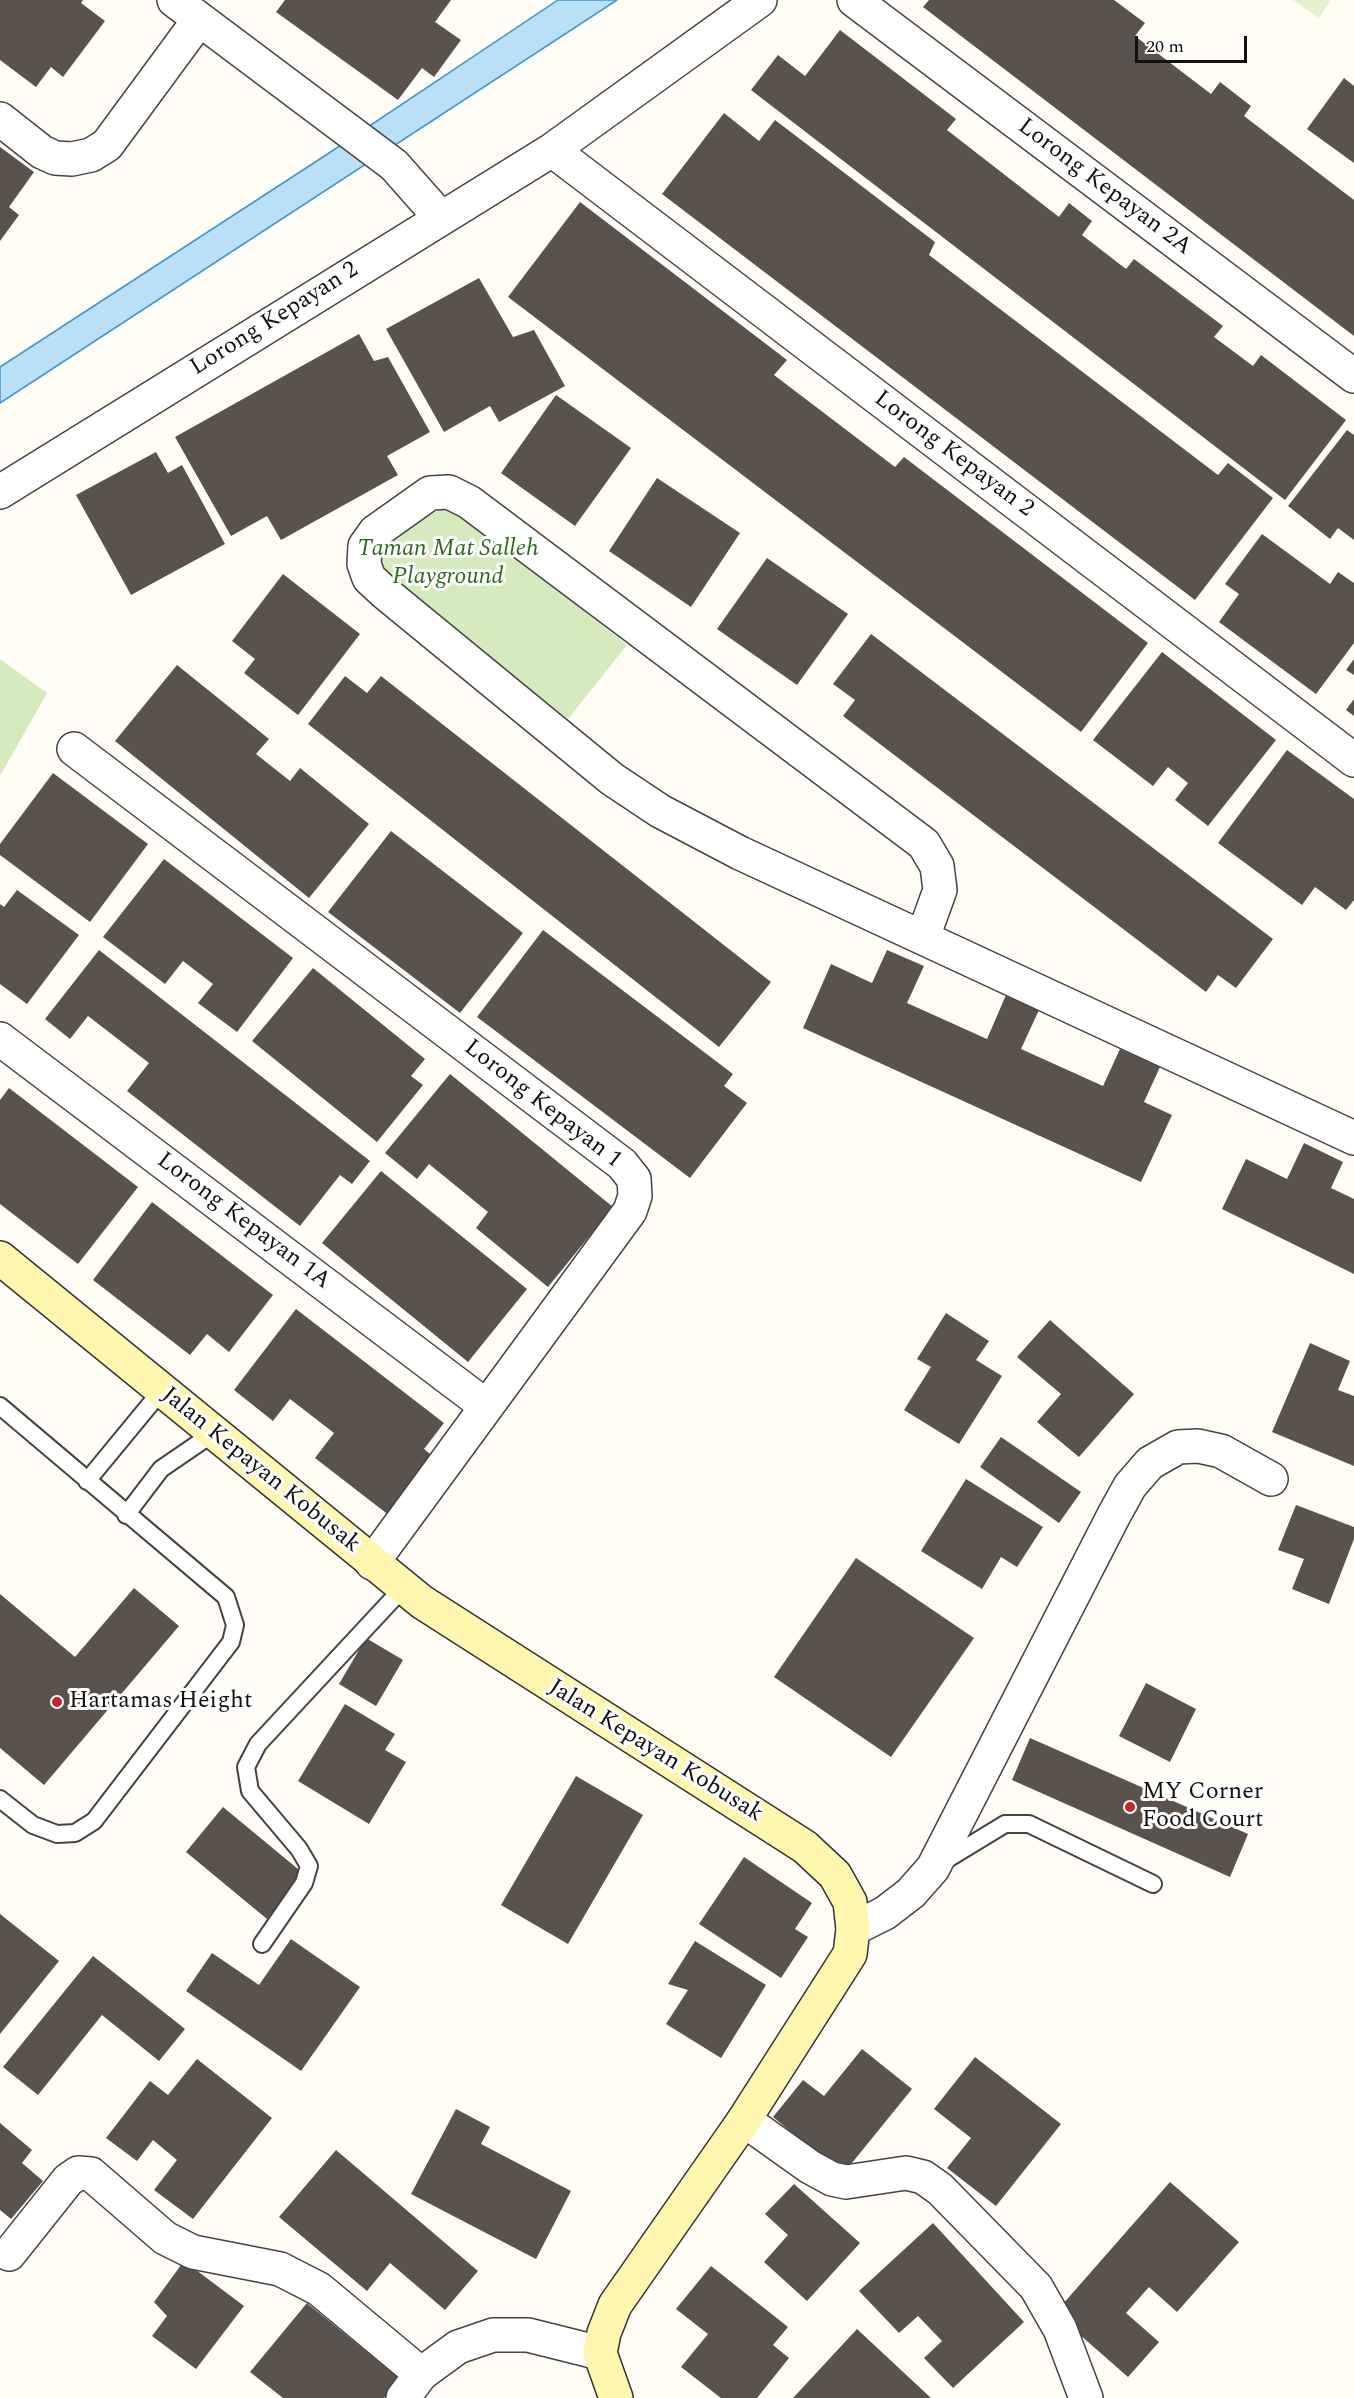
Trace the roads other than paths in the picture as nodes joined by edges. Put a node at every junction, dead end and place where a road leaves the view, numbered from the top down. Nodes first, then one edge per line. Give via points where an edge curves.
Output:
1 (760, 0) edge
2 (854, 0) edge
3 (186, 10) edge
4 (0, 119) edge
5 (552, 150) junction
6 (440, 217) junction
7 (1354, 376) edge
8 (0, 492) edge
9 (74, 749) dead end
10 (1354, 760) edge
11 (922, 937) junction
12 (0, 1039) edge
13 (1354, 1138) edge
14 (0, 1258) edge
15 (162, 1390) junction
16 (0, 1406) edge
17 (486, 1406) junction
18 (215, 1432) junction
19 (1271, 1479) dead end
20 (87, 1481) junction
21 (126, 1515) junction
22 (372, 1563) junction
23 (404, 1588) junction
24 (0, 1799) edge
25 (933, 1868) junction
26 (1153, 1884) dead end
27 (853, 1929) junction
28 (262, 1944) dead end
29 (744, 2120) junction
30 (9, 2254) dead end
31 (600, 2353) junction
32 (412, 2386) edge
33 (615, 2398) edge
34 (1086, 2398) edge

1 - 5 street, Lorong Kepayan 2
2 - 7 street, Lorong Kepayan 2A
3 - 4 street via 107,145 91,155 55,158
3 - 6 street via 394,165
5 - 6 street, Lorong Kepayan 2
5 - 10 street, Lorong Kepayan 2
6 - 8 street, Lorong Kepayan 2
9 - 17 street, Lorong Kepayan 1 via 622,1164 634,1179 635,1196 630,1211
11 - 11 street via 940,890 937,866 924,844 469,502 448,492 430,493 375,532 365,546 364,564 369,578 612,779 692,829
11 - 13 street
12 - 17 street, Lorong Kepayan 1A
14 - 15 street, Jalan Kepayan Kobusak
15 - 18 street, Jalan Kepayan Kobusak
15 - 20 lane
16 - 20 lane
17 - 22 street, Lorong Kepayan 1
18 - 21 lane via 161,1468
18 - 22 street, Jalan Kepayan Kobusak
19 - 25 street via 1221,1451 1198,1446 1178,1448 1150,1463 1130,1486
20 - 21 lane
21 - 24 lane via 226,1597 235,1625 231,1641 94,1821 75,1833 57,1834 33,1825
22 - 23 street, Jalan Kepayan Kobusak
23 - 27 street, Jalan Kepayan Kobusak via 475,1638 805,1847 835,1875 850,1902
23 - 28 lane via 258,1744 246,1767 250,1791 309,1866 304,1882
25 - 26 lane via 1005,1824 1029,1824
25 - 27 street via 911,1893 885,1913
27 - 29 street, Jalan Kepayan Kobusak via 850,1954
29 - 31 street, Jalan Kepayan Kobusak via 615,2306
29 - 34 street via 810,2168 832,2179 846,2181 906,2173 923,2177 940,2189 1036,2287 1060,2329
30 - 32 street via 68,2180 78,2173 91,2174 165,2238 193,2252 280,2269 319,2289
31 - 32 street via 528,2335 493,2335 458,2347
31 - 33 street

